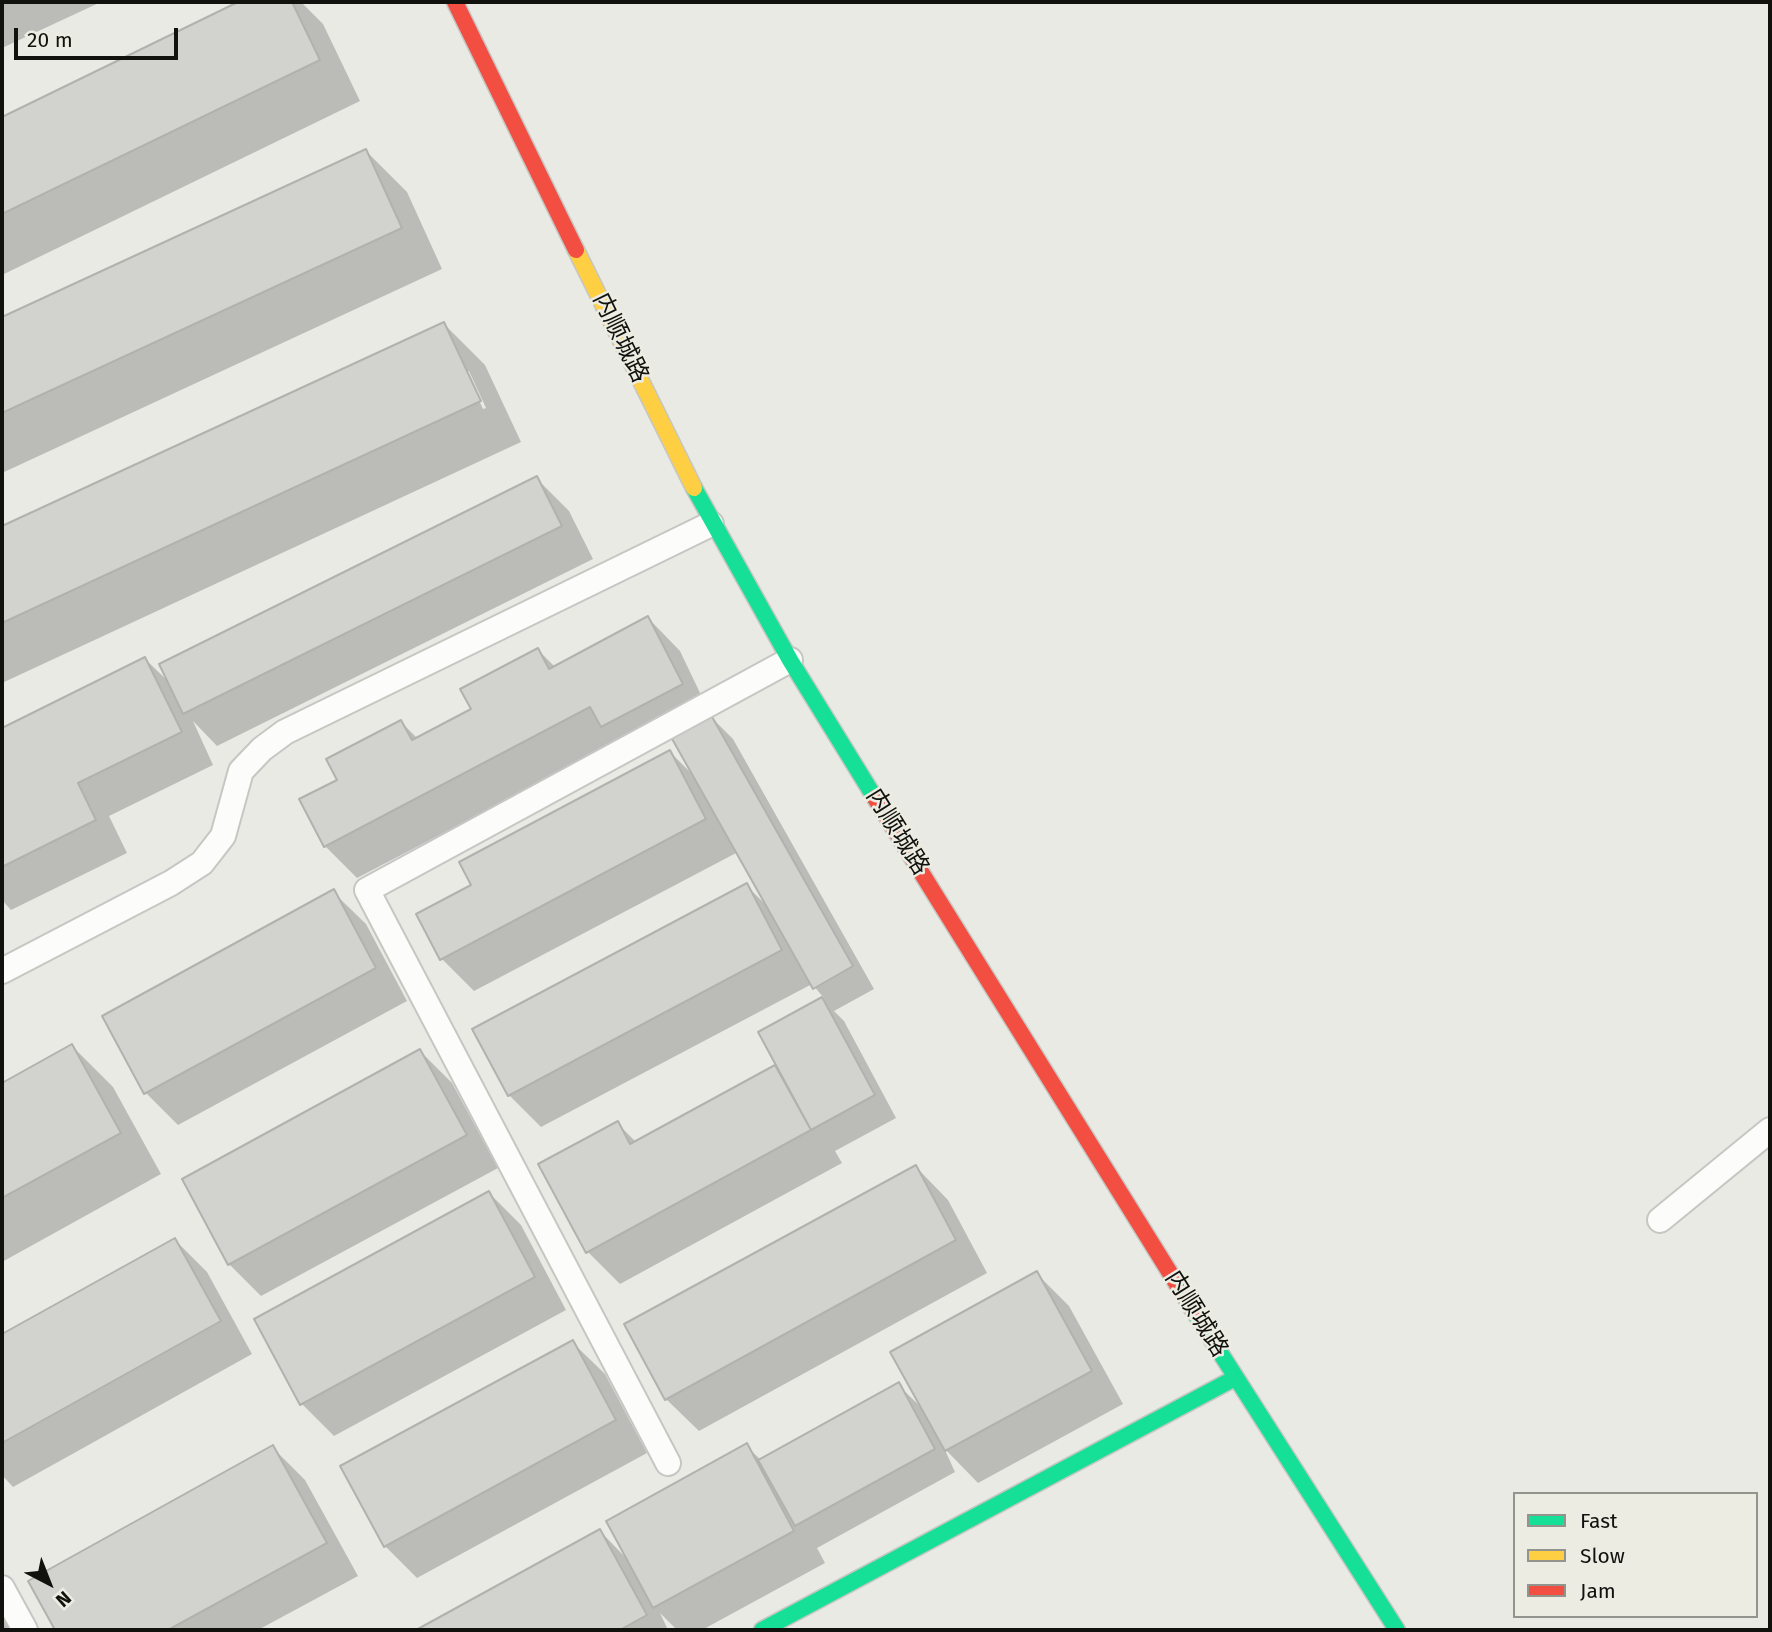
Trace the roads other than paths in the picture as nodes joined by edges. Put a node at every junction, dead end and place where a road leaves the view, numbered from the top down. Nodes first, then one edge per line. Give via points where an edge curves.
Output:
1 (455, 2) edge
2 (711, 524) junction
3 (790, 660) junction
4 (2, 971) edge
5 (1770, 1130) edge
6 (1660, 1220) dead end
7 (1236, 1378) junction
8 (668, 1463) dead end
9 (2, 1588) edge
10 (25, 1630) edge
11 (762, 1630) edge
12 (1397, 1630) edge

1 - 2 street, 内顺城路
2 - 3 street, 内顺城路
2 - 4 lane via 285,733 241,771 223,836 202,863
3 - 7 street, 内顺城路
3 - 8 lane via 367,890
5 - 6 lane
7 - 11 street
7 - 12 street, 内顺城路
9 - 10 lane

